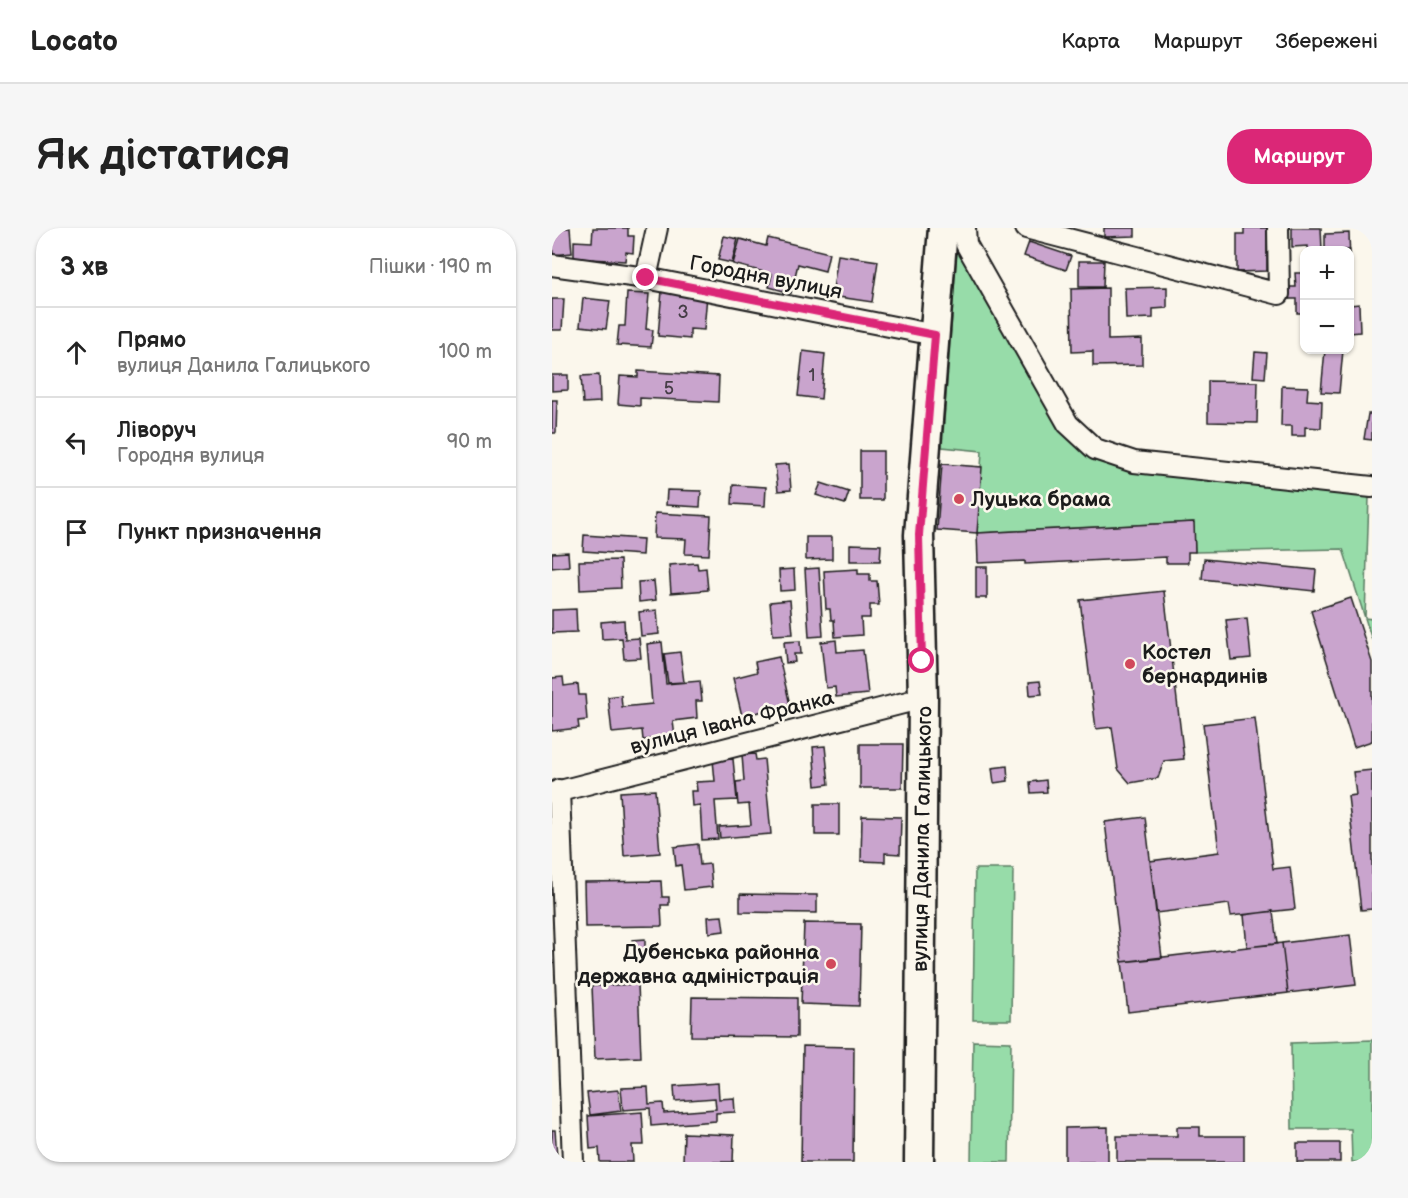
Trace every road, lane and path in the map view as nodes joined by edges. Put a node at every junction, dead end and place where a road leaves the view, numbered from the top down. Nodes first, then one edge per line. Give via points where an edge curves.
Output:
1 (657, 228) edge
2 (943, 228) edge
3 (964, 228) edge
4 (1026, 228) edge
5 (1278, 228) edge
6 (552, 265) edge
7 (646, 278) junction
8 (935, 335) junction
9 (1372, 487) edge
10 (923, 698) junction
11 (556, 792) edge
12 (573, 1162) edge
13 (919, 1162) edge

1 - 7 street
2 - 8 main road, вулиця Данила Галицького
3 - 9 street via 966,244 1068,424 1095,449 1134,462
4 - 5 street via 1279,294
6 - 7 street, Городня вулиця
7 - 8 street, Городня вулиця
8 - 10 main road, вулиця Данила Галицького via 919,535
10 - 11 street, вулиця Івана Франка
10 - 13 main road, вулиця Данила Галицького
11 - 12 street

